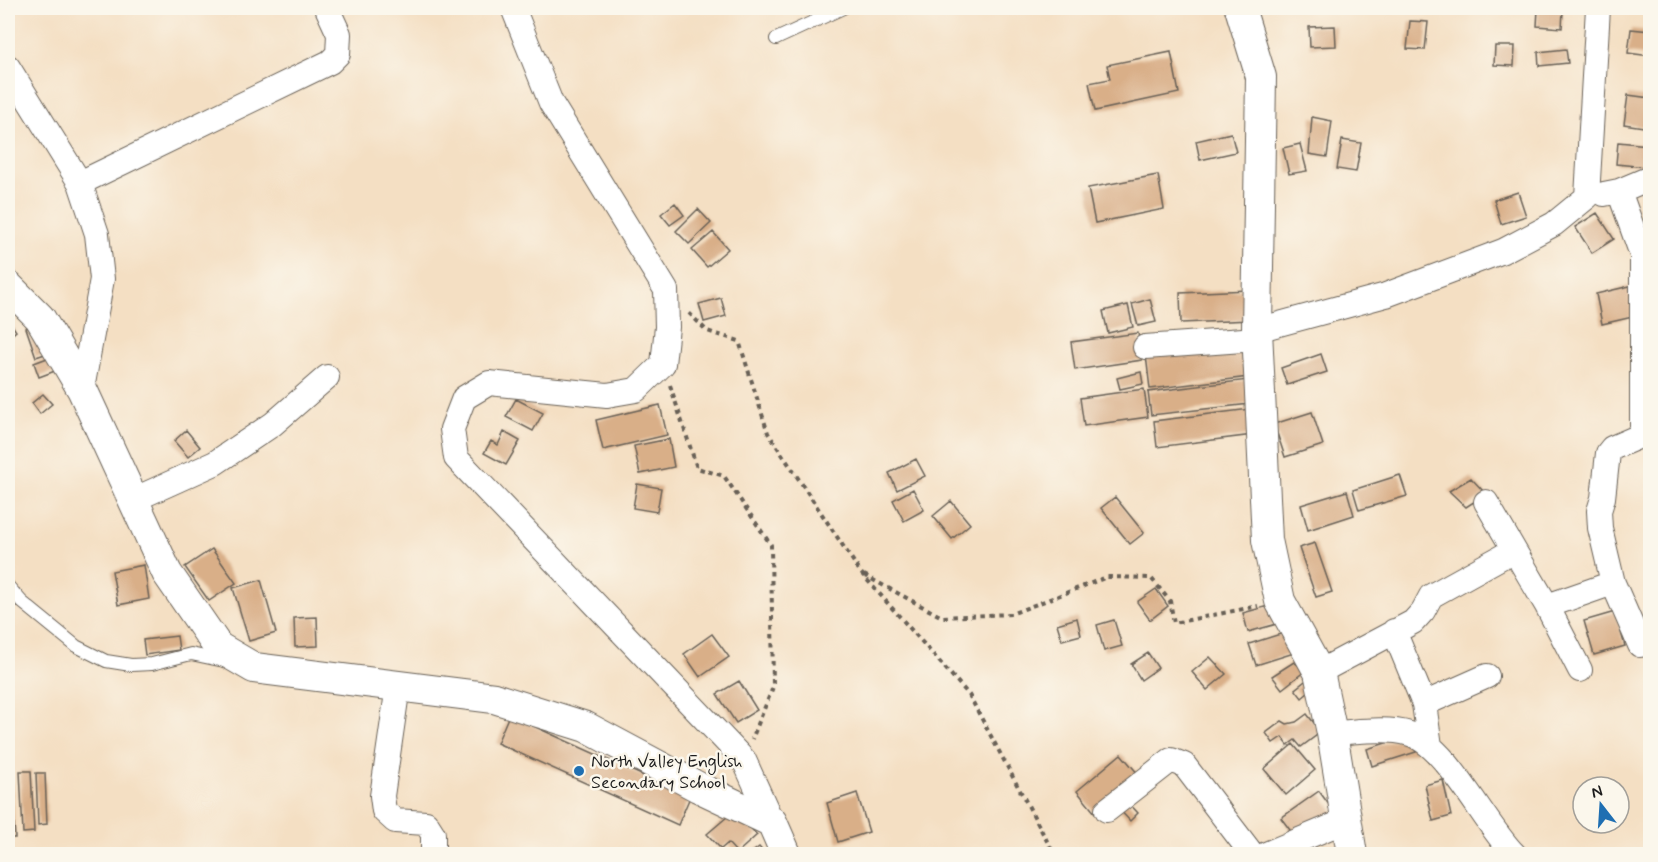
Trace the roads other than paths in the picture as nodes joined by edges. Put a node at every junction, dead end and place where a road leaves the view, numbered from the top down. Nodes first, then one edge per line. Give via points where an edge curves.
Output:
1 (327, 8) edge
2 (513, 8) edge
3 (843, 8) edge
4 (1240, 8) edge
5 (1598, 8) edge
6 (776, 39) dead end
7 (8, 67) edge
8 (1650, 178) edge
9 (80, 183) junction
10 (1619, 191) junction
11 (1587, 197) junction
12 (1646, 254) edge
13 (8, 286) edge
14 (1257, 334) junction
15 (1646, 334) edge
16 (1145, 347) dead end
17 (327, 377) dead end
18 (82, 389) junction
19 (133, 500) junction
20 (1486, 502) dead end
21 (1514, 550) junction
22 (1613, 583) junction
23 (8, 586) edge
24 (1547, 606) junction
25 (1394, 631) junction
26 (1640, 645) dead end
27 (254, 668) junction
28 (1580, 670) dead end
29 (1319, 672) junction
30 (1487, 676) dead end
31 (398, 686) junction
32 (1424, 704) junction
33 (1332, 733) junction
34 (1430, 746) junction
35 (1107, 810) dead end
36 (1347, 820) junction
37 (771, 822) junction
38 (433, 855) edge
39 (786, 855) edge
40 (1252, 855) edge
41 (1266, 855) edge
42 (1352, 855) edge
43 (1514, 855) edge

1 - 9 street via 339,34 338,54 330,62
2 - 37 street via 551,103 666,290 663,364 636,390 607,395 489,382 464,398 452,429 456,458 744,760
3 - 6 lane
4 - 14 street via 1261,77
5 - 11 street
7 - 9 street
8 - 10 street
9 - 18 street via 97,234 102,279
10 - 11 street
10 - 12 street
11 - 14 street via 1554,224 1503,251 1386,295
12 - 15 street
13 - 18 street via 39,318
14 - 16 street
14 - 29 street via 1267,540 1280,601
15 - 22 street via 1642,430 1640,436 1608,453 1599,511
17 - 19 street via 273,424 215,463
18 - 19 street
19 - 27 street via 167,573 218,648
20 - 21 street
21 - 24 street
21 - 25 street via 1440,590 1413,622
22 - 24 street
22 - 26 street
23 - 27 lane via 76,646 106,661 152,664 191,654
24 - 28 street
25 - 29 street
25 - 32 street
27 - 31 street
29 - 33 street
30 - 32 street
31 - 37 street via 494,698 586,727
31 - 38 street via 382,796 384,811 396,821 426,824 433,834
32 - 34 street
33 - 34 street via 1389,731 1412,735
33 - 36 street
34 - 43 street
35 - 40 street via 1171,759 1177,760
36 - 41 street
36 - 42 street
37 - 39 street

